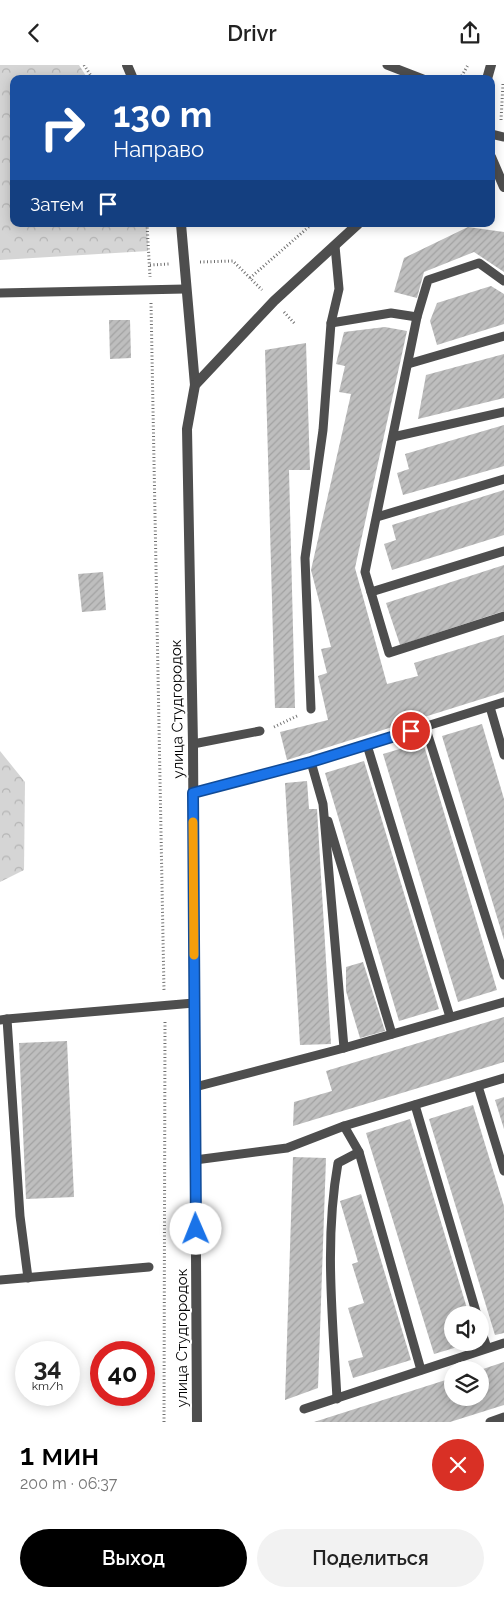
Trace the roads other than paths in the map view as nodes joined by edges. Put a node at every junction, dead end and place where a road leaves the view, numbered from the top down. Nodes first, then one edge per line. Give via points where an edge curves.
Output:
1 (387, 65) edge
2 (413, 75) edge
3 (495, 166) edge
4 (504, 187) edge
5 (181, 227) edge
6 (355, 227) edge
7 (335, 246) junction
8 (504, 281) edge
9 (185, 289) junction
10 (0, 293) edge
11 (417, 317) junction
12 (331, 323) junction
13 (504, 336) edge
14 (408, 364) junction
15 (194, 385) junction
16 (504, 412) edge
17 (393, 437) junction
18 (504, 479) edge
19 (377, 517) junction
20 (504, 551) edge
21 (371, 592) junction
22 (504, 616) edge
23 (504, 702) edge
24 (490, 707) junction
25 (312, 709) road end
26 (425, 727) junction
27 (260, 731) road end
28 (193, 743) junction
29 (367, 745) junction
30 (504, 755) edge
31 (311, 762) junction
32 (193, 793) junction
33 (323, 804) junction
34 (504, 975) edge
35 (504, 1002) edge
36 (194, 1003) junction
37 (450, 1017) junction
38 (4, 1019) edge
39 (392, 1034) junction
40 (344, 1048) junction
41 (504, 1078) edge
42 (478, 1086) junction
43 (195, 1087) junction
44 (415, 1105) junction
45 (344, 1126) junction
46 (359, 1152) junction
47 (195, 1160) junction
48 (504, 1171) edge
49 (148, 1267) dead end
50 (28, 1278) junction
51 (0, 1280) edge
52 (474, 1306) edge
53 (504, 1343) edge
54 (489, 1347) edge
55 (478, 1351) edge
56 (421, 1370) junction
57 (337, 1399) junction
58 (304, 1409) dead end
59 (504, 1417) edge
60 (197, 1422) edge
61 (490, 1422) edge

1 - 2 lane
3 - 4 street
5 - 9 street, улица Студгородок
6 - 7 street
7 - 12 lane via 339,289
7 - 15 street via 274,301
8 - 11 lane via 480,263 428,280
9 - 10 lane
9 - 15 street, улица Студгородок
11 - 12 lane via 391,313
11 - 14 lane
12 - 25 lane via 323,430 305,559
13 - 14 lane
14 - 17 lane
15 - 28 street, улица Студгородок via 187,429
16 - 17 lane
17 - 19 lane
18 - 19 lane
19 - 21 lane via 365,572
20 - 21 lane
21 - 22 lane via 389,653
23 - 24 lane
24 - 26 lane
24 - 30 lane
26 - 29 lane
26 - 34 lane
27 - 28 lane
28 - 32 street, улица Студгородок
29 - 31 lane
29 - 37 lane
31 - 32 lane
31 - 33 lane
32 - 36 street, улица Студгородок
33 - 39 lane
33 - 40 lane
35 - 37 lane
36 - 38 lane
36 - 43 street, улица Студгородок
37 - 39 lane
38 - 50 lane
39 - 40 lane
40 - 43 lane
41 - 42 lane
42 - 44 lane
42 - 48 lane
43 - 47 street, улица Студгородок
44 - 45 lane
44 - 52 lane
45 - 46 lane
45 - 47 lane via 287,1148
46 - 56 lane
46 - 57 lane via 338,1163 333,1193 331,1264
47 - 60 street, улица Студгородок
49 - 50 lane
50 - 51 lane
53 - 54 lane
55 - 56 lane
56 - 57 lane
57 - 58 lane
59 - 61 lane

